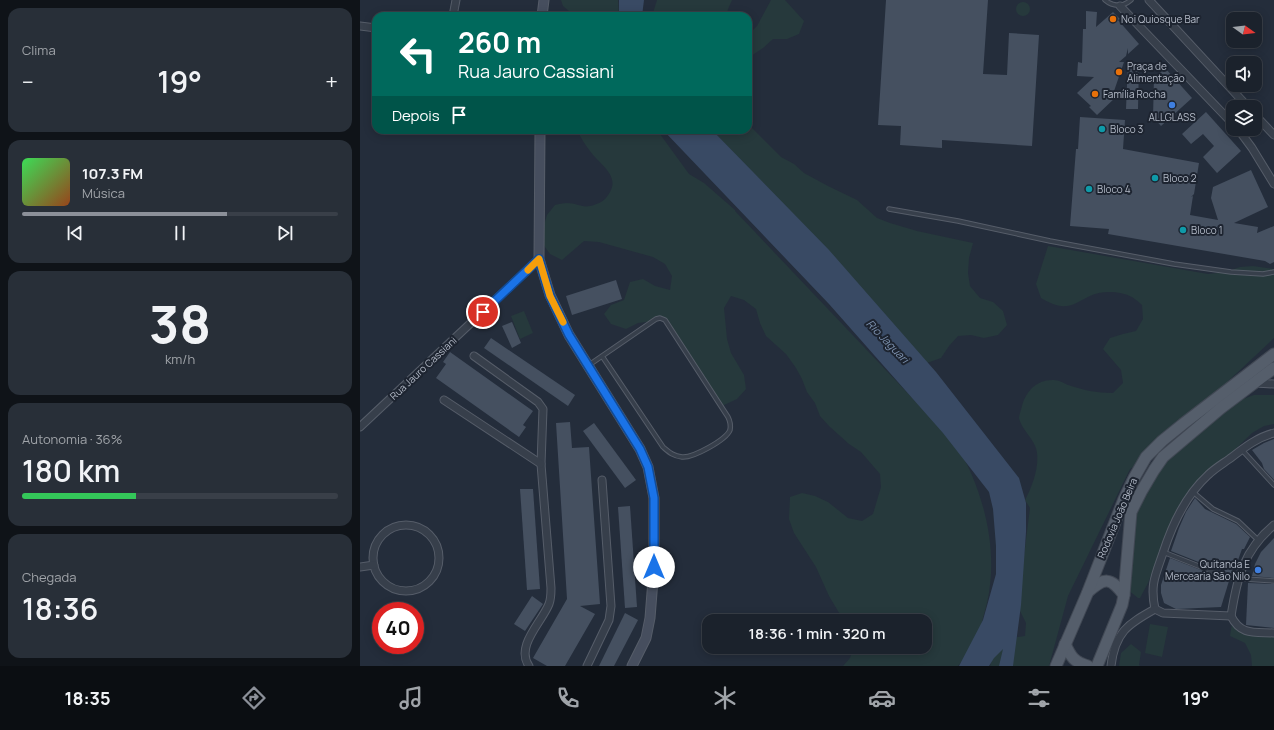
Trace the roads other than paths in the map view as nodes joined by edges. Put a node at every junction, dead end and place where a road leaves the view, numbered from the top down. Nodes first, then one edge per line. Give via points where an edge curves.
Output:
1 (456, 0) edge
2 (544, 0) edge
3 (1105, 0) edge
4 (1131, 0) edge
5 (1149, 0) edge
6 (1120, 6) junction
7 (453, 12) edge
8 (542, 12) edge
9 (360, 26) edge
10 (372, 28) edge
11 (1242, 100) edge
12 (1226, 117) edge
13 (1262, 123) edge
14 (1266, 127) junction
15 (540, 134) edge
16 (1274, 134) edge
17 (1243, 136) edge
18 (1274, 140) edge
19 (1274, 184) edge
20 (890, 208) dead end
21 (539, 259) junction
22 (1274, 272) edge
23 (1274, 354) edge
24 (474, 356) dead end
25 (602, 356) junction
26 (588, 366) junction
27 (1274, 368) edge
28 (1255, 383) junction
29 (1274, 384) edge
30 (444, 400) dead end
31 (360, 427) edge
32 (1274, 433) edge
33 (1242, 449) junction
34 (541, 464) junction
35 (602, 480) dead end
36 (1274, 485) edge
37 (1193, 492) junction
38 (1274, 526) edge
39 (1258, 540) junction
40 (1163, 552) junction
41 (374, 565) junction
42 (360, 567) edge
43 (1239, 579) junction
44 (1274, 581) edge
45 (1087, 594) junction
46 (1124, 595) junction
47 (1155, 609) junction
48 (1230, 616) junction
49 (1274, 633) edge
50 (1065, 644) junction
51 (530, 666) edge
52 (587, 666) edge
53 (632, 666) edge
54 (1056, 666) edge
55 (1088, 666) edge
56 (1097, 666) edge
57 (1112, 666) edge

1 - 7 street
2 - 8 street
3 - 6 lane via 1109,4
4 - 6 lane
5 - 11 street
6 - 12 street
9 - 10 street
13 - 14 street
14 - 16 street
14 - 18 street
15 - 21 street
17 - 19 street
20 - 22 lane via 1174,264 1231,272
21 - 26 street via 550,296
21 - 31 street, Rua Jauro Cassiani
23 - 45 main road, Rodovia João Beira via 1183,424 1146,457 1124,499
24 - 34 street via 538,402 543,409
25 - 25 lane via 656,319 665,320 728,417 730,430 695,455 672,455 662,447
25 - 26 lane
26 - 53 street via 640,449 648,467 654,498 654,567 650,618 646,638
27 - 28 main road, Rodovia João Beira
28 - 29 street
28 - 46 main road, Rodovia João Beira via 1163,457 1147,481 1131,512
30 - 34 street
32 - 33 street via 1264,435
33 - 36 lane
33 - 37 street via 1208,475
34 - 51 street via 551,588 550,602 527,640 527,663
35 - 52 street via 610,620
37 - 39 lane via 1213,509 1238,521
37 - 40 street via 1172,527
38 - 39 street
39 - 43 street via 1244,562
40 - 43 lane via 1229,578
40 - 47 street via 1153,581 1152,596
41 - 41 street via 377,574 391,588 400,591 419,589 427,584 436,572 439,558 437,547 423,530 402,525 392,528 376,544 373,554
41 - 42 street
43 - 44 lane
43 - 48 street
45 - 46 main road via 1098,583 1105,581 1118,586
45 - 50 main road, Rodovia João Beira
46 - 56 main road, Rodovia João Beira
47 - 48 street via 1163,614
47 - 57 street via 1125,628 1112,658
48 - 49 street via 1240,629 1248,632
50 - 54 main road, Rodovia João Beira
50 - 55 main road via 1071,657

